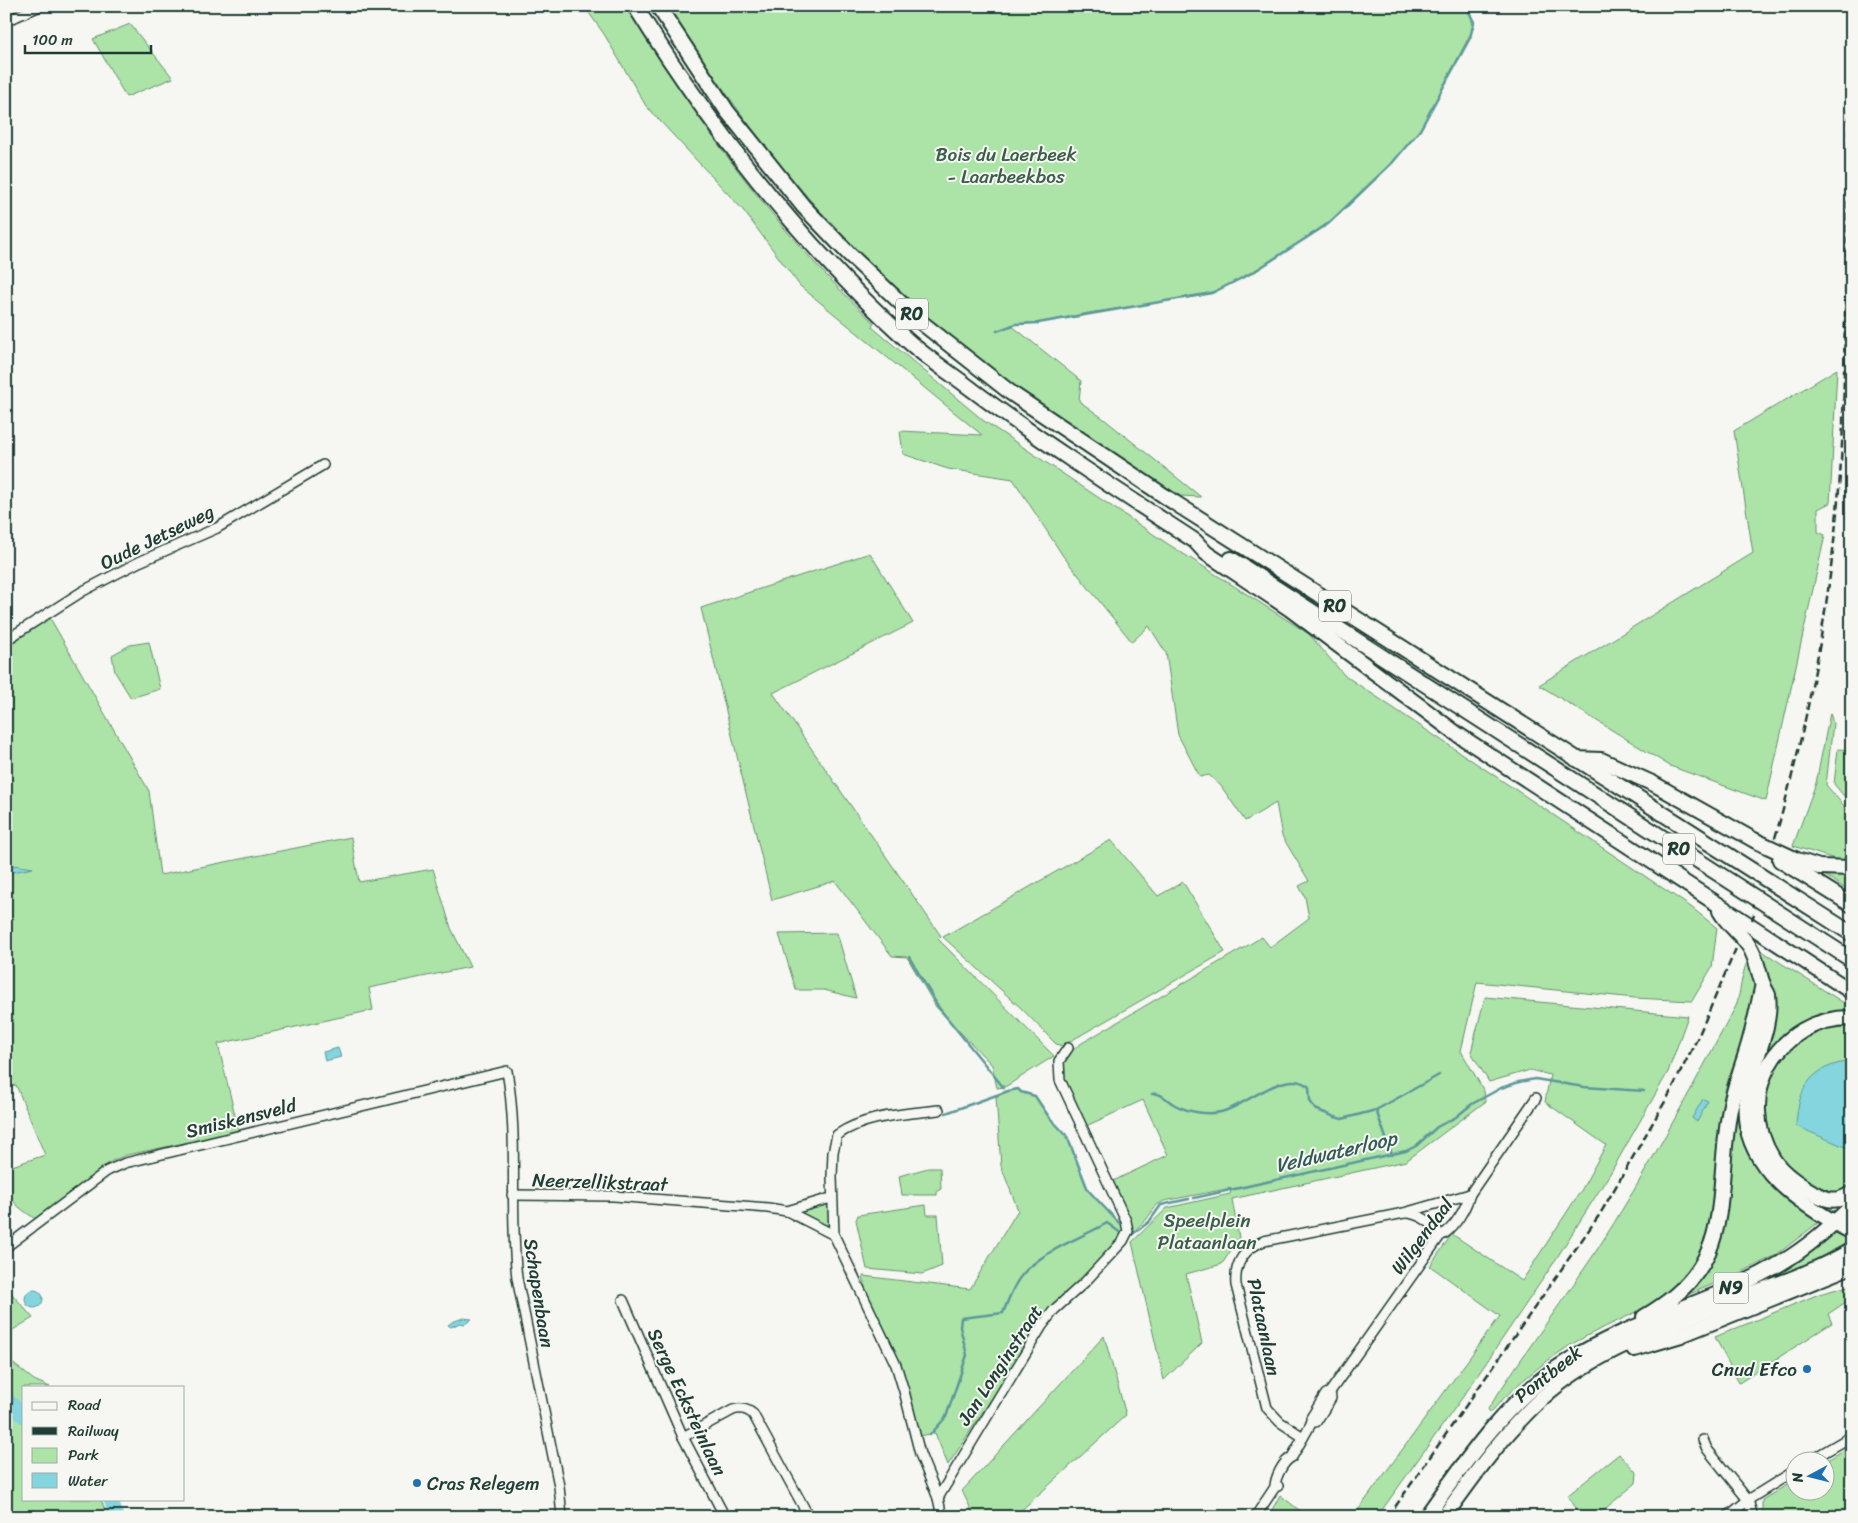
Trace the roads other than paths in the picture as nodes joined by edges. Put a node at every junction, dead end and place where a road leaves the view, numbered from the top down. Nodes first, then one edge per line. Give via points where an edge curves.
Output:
1 (40, 6) edge
2 (635, 6) edge
3 (658, 6) edge
4 (6, 21) edge
5 (324, 465) dead end
6 (1195, 541) junction
7 (6, 640) edge
8 (1575, 759) junction
9 (1754, 840) junction
10 (1852, 868) edge
11 (1717, 906) junction
12 (1852, 906) edge
13 (1852, 934) edge
14 (1852, 960) edge
15 (1763, 984) junction
16 (1852, 992) edge
17 (1852, 1018) edge
18 (1068, 1048) dead end
19 (507, 1071) joint
20 (1536, 1098) dead end
21 (939, 1110) dead end
22 (1852, 1192) edge
23 (1470, 1194) junction
24 (512, 1195) junction
25 (832, 1198) junction
26 (1852, 1206) edge
27 (787, 1211) junction
28 (1404, 1213) junction
29 (1834, 1222) junction
30 (1852, 1232) edge
31 (834, 1235) junction
32 (1440, 1236) junction
33 (6, 1247) edge
34 (1852, 1250) edge
35 (1852, 1266) edge
36 (623, 1300) dead end
37 (1618, 1334) junction
38 (1613, 1351) junction
39 (1852, 1436) edge
40 (683, 1437) junction
41 (1303, 1437) junction
42 (1703, 1440) dead end
43 (1828, 1450) edge
44 (1786, 1476) edge
45 (938, 1498) junction
46 (1748, 1500) junction
47 (724, 1516) edge
48 (562, 1517) edge
49 (809, 1517) edge
50 (942, 1517) edge
51 (1255, 1517) edge
52 (1426, 1517) edge
53 (1444, 1517) edge
54 (1727, 1517) edge
55 (1753, 1517) edge

1 - 4 street
2 - 6 highway, R0 via 692,94 752,176 824,260 909,342 1000,411
3 - 8 highway, R0 via 728,112 803,206 922,323 1011,393 1175,503
5 - 7 street, Oude Jetseweg via 217,528 139,562 83,592
6 - 11 highway via 1206,553 1290,609 1427,714
6 - 14 highway, R0 via 1211,546 1254,573
8 - 9 highway via 1601,760 1677,796
8 - 13 highway, R0
9 - 10 highway via 1819,867
9 - 12 highway
11 - 15 highway via 1726,922 1749,946
11 - 16 highway
15 - 29 highway via 1768,995 1766,1022 1745,1104 1752,1142 1759,1159 1784,1188
15 - 37 highway via 1731,1106 1718,1226 1710,1251 1699,1270 1678,1294
17 - 22 highway via 1838,1018 1803,1028 1780,1046 1764,1077 1758,1098 1758,1117 1764,1141 1774,1160 1789,1177 1824,1199 1843,1199
18 - 45 street, Jan Longinstraat via 1059,1061 1060,1080 1128,1231 1123,1241 1042,1326
19 - 24 street, Schapenbaan via 514,1129
19 - 33 street, Smiskensveld via 124,1163 106,1171
20 - 23 street, Wilgendaal
21 - 25 street via 886,1116 845,1129 837,1135 833,1152
23 - 28 street, Plataanlaan
23 - 32 street, Wilgendaal via 1448,1232
24 - 27 street, Neerzellikstraat via 614,1196
24 - 48 street, Schapenbaan via 517,1278 559,1486
25 - 27 street
25 - 31 street
26 - 29 highway, N9
27 - 31 street
28 - 32 street via 1422,1218
28 - 41 street, Plataanlaan via 1264,1241 1250,1248 1239,1262 1236,1285 1267,1408 1280,1422
29 - 30 highway
29 - 37 highway, N9 via 1801,1250 1761,1274
31 - 45 street via 896,1365 920,1454
32 - 41 street, Wilgendaal via 1330,1392 1331,1398
34 - 38 highway, Pontbeek / N9 via 1808,1272
35 - 38 highway via 1681,1335 1631,1350
36 - 40 street, Serge Ecksteinlaan
37 - 52 highway, N9 via 1566,1362 1512,1407 1459,1470
38 - 53 highway, Pontbeek / N9 via 1544,1396 1499,1442
39 - 43 street
40 - 47 street, Serge Ecksteinlaan
40 - 49 street via 733,1410 749,1410
41 - 51 street, Wilgendaal
42 - 46 street via 1706,1449
44 - 46 street
45 - 50 street
46 - 54 street
46 - 55 street

